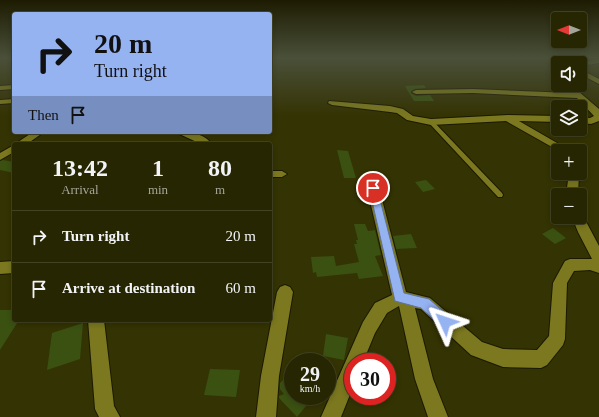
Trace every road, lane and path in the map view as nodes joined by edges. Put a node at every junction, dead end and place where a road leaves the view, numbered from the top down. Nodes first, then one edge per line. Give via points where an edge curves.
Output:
1 (588, 77) edge
2 (599, 82) edge
3 (12, 87) edge
4 (0, 88) edge
5 (416, 92) dead end
6 (575, 92) edge
7 (580, 96) junction
8 (584, 100) edge
9 (12, 101) edge
10 (0, 102) edge
11 (332, 103) dead end
12 (587, 103) edge
13 (508, 118) junction
14 (551, 119) edge
15 (587, 121) edge
16 (431, 122) junction
17 (36, 134) edge
18 (186, 134) edge
19 (23, 142) edge
20 (204, 142) edge
21 (554, 144) edge
22 (12, 149) edge
23 (0, 157) edge
24 (272, 174) edge
25 (282, 174) dead end
26 (373, 188) dead end
27 (500, 195) dead end
28 (581, 224) edge
29 (599, 258) edge
30 (12, 267) edge
31 (599, 267) edge
32 (0, 268) edge
33 (285, 292) dead end
34 (402, 298) junction
35 (96, 322) edge
36 (358, 353) edge
37 (344, 386) edge
38 (110, 417) edge
39 (266, 417) edge
40 (331, 417) edge
41 (438, 417) edge

1 - 2 street
3 - 4 street
5 - 7 street via 473,91
6 - 7 street
7 - 8 street
9 - 10 street
11 - 16 street via 390,109 400,111 410,118
12 - 15 street via 598,116
13 - 14 street
13 - 16 street
13 - 21 street
16 - 27 lane
17 - 19 street
18 - 20 street
22 - 23 street
24 - 25 street
26 - 34 street
28 - 29 street
30 - 32 street
31 - 34 street via 590,264 570,265 560,283 557,338 541,359 503,358 477,349 425,303
33 - 39 street via 270,376
34 - 36 street via 381,308
34 - 41 street via 424,379
35 - 38 street via 105,409
37 - 40 street

